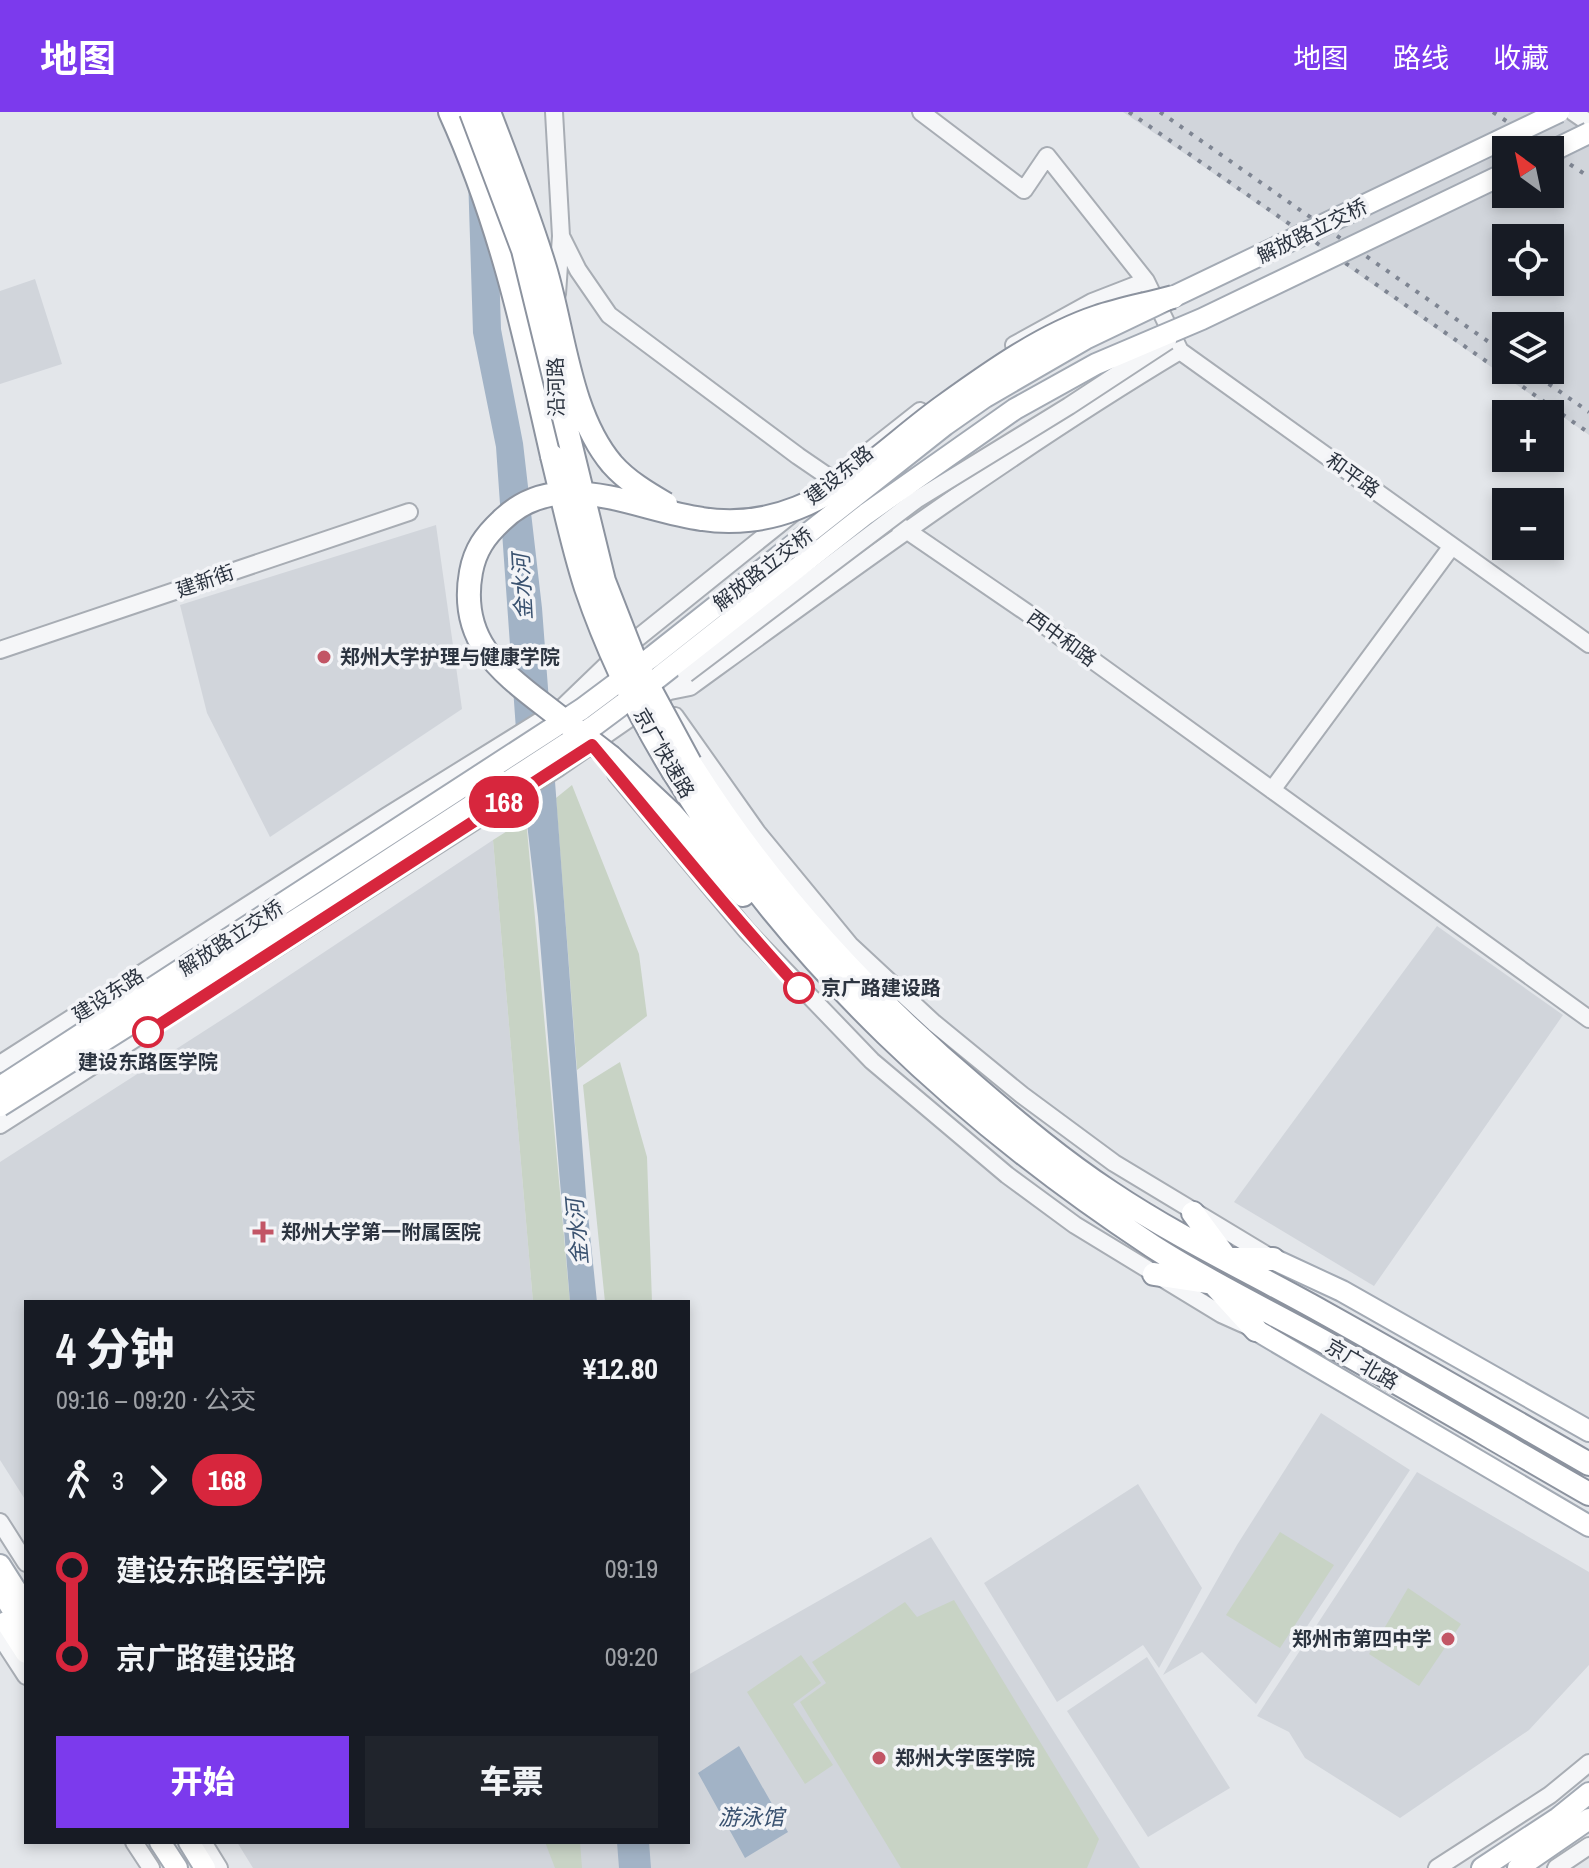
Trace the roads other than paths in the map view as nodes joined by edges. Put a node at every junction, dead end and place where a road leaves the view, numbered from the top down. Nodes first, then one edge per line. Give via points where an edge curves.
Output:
1 (450, 112) edge
2 (471, 112) edge
3 (489, 112) edge
4 (554, 112) edge
5 (921, 112) edge
6 (1559, 112) edge
7 (1573, 112) edge
8 (1589, 123) edge
9 (1589, 133) edge
10 (1564, 145) edge
11 (1492, 180) edge
12 (561, 236) junction
13 (1146, 281) junction
14 (1173, 297) junction
15 (1202, 319) junction
16 (1180, 351) junction
17 (834, 480) junction
18 (409, 512) dead end
19 (700, 519) junction
20 (907, 530) junction
21 (1452, 546) junction
22 (638, 640) junction
23 (1589, 644) edge
24 (0, 650) edge
25 (619, 653) junction
26 (665, 693) junction
27 (561, 708) junction
28 (592, 745) junction
29 (1272, 790) junction
30 (1589, 1019) edge
31 (0, 1064) edge
32 (0, 1087) edge
33 (949, 1092) junction
34 (0, 1106) edge
35 (0, 1125) edge
36 (1193, 1213) junction
37 (1141, 1225) junction
38 (1227, 1259) junction
39 (1273, 1259) junction
40 (1154, 1274) joint
41 (1256, 1330) joint
42 (1589, 1431) edge
43 (1589, 1464) edge
44 (1589, 1494) edge
45 (0, 1522) edge
46 (1589, 1526) edge
47 (0, 1546) edge
48 (24, 1560) edge
49 (0, 1565) edge
50 (24, 1583) edge
51 (0, 1590) edge
52 (24, 1603) edge
53 (0, 1612) edge
54 (24, 1628) edge
55 (0, 1636) edge
56 (24, 1650) edge
57 (24, 1673) edge
58 (1589, 1763) edge
59 (1589, 1793) edge
60 (1589, 1819) edge
61 (135, 1844) edge
62 (147, 1844) edge
63 (161, 1844) edge
64 (177, 1844) edge
65 (190, 1844) edge
66 (204, 1844) edge
67 (1589, 1846) edge
68 (151, 1868) edge
69 (162, 1868) edge
70 (177, 1868) edge
71 (192, 1868) edge
72 (205, 1868) edge
73 (219, 1868) edge
74 (1437, 1868) edge
75 (1482, 1868) edge
76 (1518, 1868) edge
77 (1556, 1868) edge

1 - 33 highway, 京广快速路, bridge via 505,256 586,587 639,712 695,807 778,916 847,994
2 - 37 highway, 京广快速路, bridge via 523,250 604,581 636,663 690,763 782,891 889,1009
3 - 19 highway, bridge via 545,270 589,424 625,477
4 - 12 street, 沿河路
5 - 13 street, 和平路 via 1024,190 1047,156
6 - 14 main road, 解放路立交桥, bridge
7 - 8 street
9 - 10 main road, bridge
11 - 15 main road, 解放路立交桥, bridge
12 - 17 street, 西中和路 via 609,315
12 - 25 street, 沿河路 via 556,428
13 - 16 street, 和平路
13 - 17 street, 建设东路 via 1092,302 1020,341
14 - 19 highway, bridge via 1066,330 946,404 807,504 759,518
14 - 32 main road, 解放路立交桥, bridge via 1085,339 985,397 582,709
15 - 26 street, bridge via 916,500
15 - 34 main road, 解放路立交桥, bridge via 1096,364 1015,409 866,514 595,725
16 - 20 street via 1071,417
16 - 21 street, 和平路
17 - 20 street, 西中和路
17 - 22 street, 建设东路
18 - 24 street, 建新街
19 - 33 highway, bridge via 602,495 553,493 527,502 505,516 476,553 469,602 477,637 503,673 611,757 671,813 881,1045 910,1071
20 - 26 street via 690,687
20 - 29 street, 西中和路
21 - 23 street, 和平路
21 - 29 street
22 - 25 street, 建设东路
22 - 26 street
25 - 27 street, 建设东路
26 - 28 street
26 - 36 street via 766,843 850,945 1022,1095
27 - 28 street
27 - 31 street, 建设东路
28 - 35 street
28 - 40 street via 747,931 872,1061 1007,1175
29 - 30 street, 西中和路
33 - 37 highway, 京广快速路 via 1047,1173
36 - 38 highway
36 - 39 street
37 - 38 highway, 京广北路
37 - 44 highway, 京广北路
38 - 39 highway
38 - 43 highway, 京广北路
39 - 42 main road via 1342,1291
40 - 41 highway via 1213,1283
41 - 46 main road
45 - 48 street
47 - 50 main road
49 - 52 main road
51 - 54 main road
53 - 56 main road
55 - 57 street
58 - 74 street via 1550,1795
59 - 75 main road
60 - 76 main road
61 - 68 street
62 - 69 main road
63 - 70 main road
64 - 71 main road
65 - 72 main road
66 - 73 street
67 - 77 street

